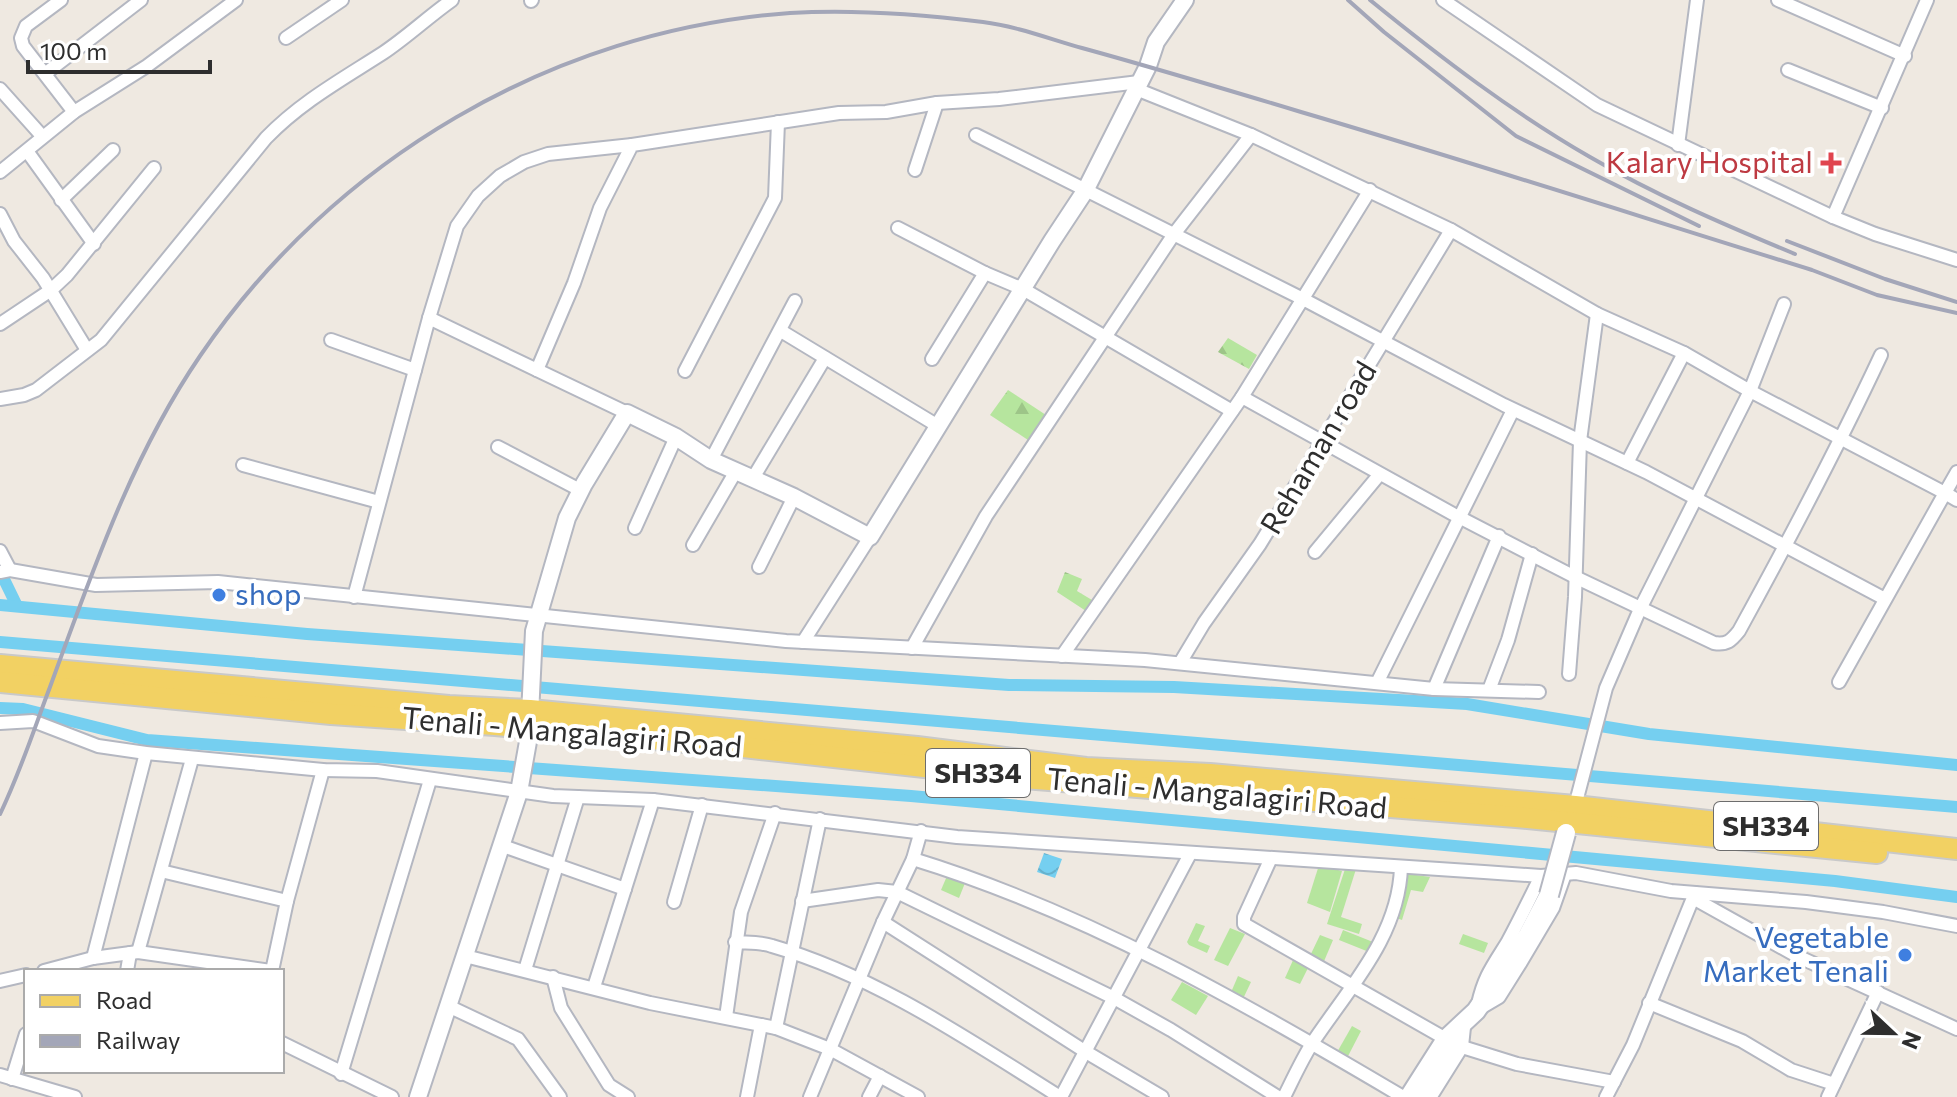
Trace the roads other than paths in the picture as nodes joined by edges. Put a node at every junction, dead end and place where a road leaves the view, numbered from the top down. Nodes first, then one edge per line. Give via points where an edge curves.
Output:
1 (61, 0) edge
2 (141, 0) edge
3 (236, 0) edge
4 (342, 0) edge
5 (452, 0) edge
6 (1443, 0) edge
7 (1697, 0) edge
8 (1778, 0) edge
9 (1927, 0) edge
10 (1178, 2) edge
11 (435, 5) edge
12 (286, 38) dead end
13 (1905, 56) junction
14 (1788, 70) dead end
15 (46, 73) junction
16 (1137, 85) junction
17 (1, 91) edge
18 (937, 103) junction
19 (1882, 108) junction
20 (74, 112) junction
21 (778, 122) junction
22 (976, 135) dead end
23 (1251, 135) junction
24 (42, 136) junction
25 (632, 145) junction
26 (1678, 145) junction
27 (113, 150) dead end
28 (27, 151) junction
29 (154, 168) dead end
30 (915, 170) dead end
31 (0, 172) edge
32 (1370, 190) junction
33 (1085, 191) junction
34 (61, 200) junction
35 (0, 214) edge
36 (1833, 217) junction
37 (898, 228) dead end
38 (1451, 230) junction
39 (1174, 234) junction
40 (94, 244) junction
41 (1955, 256) edge
42 (985, 273) junction
43 (1023, 289) junction
44 (51, 290) junction
45 (1301, 298) junction
46 (795, 301) dead end
47 (1784, 304) dead end
48 (1597, 314) junction
49 (429, 318) junction
50 (0, 324) edge
51 (781, 331) junction
52 (1105, 338) junction
53 (331, 340) dead end
54 (1383, 342) junction
55 (87, 350) junction
56 (1684, 353) junction
57 (1881, 355) dead end
58 (825, 358) junction
59 (932, 359) dead end
60 (415, 370) junction
61 (537, 370) junction
62 (685, 371) dead end
63 (1750, 391) junction
64 (1242, 397) junction
65 (0, 399) edge
66 (1513, 410) junction
67 (1232, 411) junction
68 (627, 413) junction
69 (938, 426) junction
70 (676, 437) junction
71 (1842, 439) junction
72 (1323, 441) junction
73 (1580, 441) junction
74 (498, 447) dead end
75 (711, 460) junction
76 (1627, 463) junction
77 (243, 465) dead end
78 (736, 471) junction
79 (1957, 472) edge
80 (1379, 475) junction
81 (753, 478) junction
82 (580, 490) junction
83 (1951, 496) edge
84 (794, 497) junction
85 (1696, 501) junction
86 (379, 502) junction
87 (1458, 516) junction
88 (635, 528) dead end
89 (1499, 536) junction
90 (870, 537) junction
91 (693, 545) dead end
92 (1785, 548) junction
93 (0, 551) edge
94 (1315, 552) dead end
95 (1532, 554) junction
96 (759, 567) dead end
97 (7, 571) edge
98 (1575, 577) junction
99 (354, 597) junction
100 (1885, 599) junction
101 (1640, 609) junction
102 (536, 624) junction
103 (803, 642) junction
104 (912, 648) junction
105 (1062, 656) junction
106 (1180, 663) junction
107 (0, 665) edge
108 (1569, 674) dead end
109 (0, 682) edge
110 (1839, 682) dead end
111 (1377, 683) junction
112 (1434, 689) junction
113 (1489, 690) junction
114 (1539, 692) dead end
115 (529, 719) junction
116 (0, 723) edge
117 (146, 753) junction
118 (192, 759) junction
119 (323, 770) junction
120 (430, 780) junction
121 (520, 787) junction
122 (578, 797) junction
123 (653, 800) junction
124 (702, 805) junction
125 (775, 813) junction
126 (1572, 813) junction
127 (820, 819) junction
128 (921, 831) junction
129 (503, 846) junction
130 (1190, 854) junction
131 (1950, 855) edge
132 (1271, 858) junction
133 (913, 859) junction
134 (558, 865) junction
135 (1401, 867) junction
136 (161, 871) junction
137 (1565, 874) junction
138 (1541, 876) junction
139 (625, 889) junction
140 (897, 892) junction
141 (1694, 895) junction
142 (287, 901) junction
143 (802, 901) junction
144 (674, 902) dead end
145 (883, 922) junction
146 (1957, 926) edge
147 (735, 942) junction
148 (1139, 951) junction
149 (134, 952) junction
150 (792, 954) junction
151 (465, 956) junction
152 (93, 958) junction
153 (52, 969) edge
154 (128, 969) edge
155 (257, 969) edge
156 (272, 969) edge
157 (525, 970) junction
158 (24, 975) edge
159 (553, 977) junction
160 (860, 980) junction
161 (0, 981) edge
162 (1356, 986) junction
163 (594, 987) junction
164 (1878, 992) junction
165 (1114, 998) junction
166 (1649, 1003) junction
167 (448, 1006) junction
168 (1476, 1011) junction
169 (726, 1017) junction
170 (761, 1025) junction
171 (776, 1028) junction
172 (1957, 1029) edge
173 (1456, 1037) junction
174 (24, 1038) edge
175 (1312, 1043) junction
176 (284, 1044) edge
177 (830, 1049) junction
178 (1086, 1052) junction
179 (341, 1074) junction
180 (880, 1076) junction
181 (6, 1077) edge
182 (1614, 1082) junction
183 (1834, 1084) junction
184 (75, 1097) edge
185 (392, 1097) edge
186 (418, 1097) edge
187 (560, 1097) edge
188 (628, 1097) edge
189 (747, 1097) edge
190 (810, 1097) edge
191 (869, 1097) edge
192 (918, 1097) edge
193 (1060, 1097) edge
194 (1162, 1097) edge
195 (1281, 1097) edge
196 (1406, 1097) edge
197 (1427, 1097) edge
198 (1606, 1097) edge
199 (1828, 1097) edge

1 - 15 street via 22,32 23,46
2 - 15 street
3 - 20 street
4 - 12 street
5 - 11 street
6 - 26 street via 1597,105
7 - 26 street
8 - 13 street
9 - 13 street
10 - 16 street
11 - 55 street via 382,54 289,115 101,340
13 - 19 street
14 - 19 street
15 - 20 street
16 - 18 street
16 - 23 street
16 - 33 street
17 - 24 street
18 - 21 street
18 - 30 street
19 - 36 street
20 - 24 street
21 - 25 street
21 - 62 street via 775,198
22 - 33 street
23 - 32 street
23 - 39 street
24 - 28 street
25 - 49 street via 548,154 500,176 457,226
25 - 61 street via 600,208
26 - 36 street
27 - 34 street
28 - 31 street
28 - 34 street
29 - 40 street
32 - 38 street
32 - 45 street
33 - 39 street
33 - 43 street
34 - 40 street
35 - 44 street
36 - 41 street
37 - 42 street
38 - 48 street
38 - 54 street, Rehaman road
39 - 45 street
39 - 52 street
40 - 44 street
42 - 43 street
42 - 59 street
43 - 52 street
43 - 69 street
44 - 50 street
44 - 55 street
45 - 54 street
45 - 64 street
46 - 51 street
47 - 63 street
48 - 56 street
48 - 73 street
49 - 60 street
49 - 61 street
51 - 58 street
51 - 75 street
52 - 67 street
52 - 104 street via 986,516
53 - 60 street
54 - 66 street
54 - 72 street, Rehaman road
55 - 65 street via 36,390
56 - 63 street
56 - 76 street
57 - 71 street
58 - 69 street
58 - 81 street
60 - 86 street
61 - 68 street
63 - 71 street
63 - 85 street
64 - 67 street
64 - 72 street
66 - 73 street
66 - 87 street
67 - 105 street
68 - 70 street
68 - 82 street
69 - 90 street
70 - 75 street
70 - 88 street
71 - 83 street
71 - 92 street
72 - 80 street
72 - 106 street, Rehaman road
73 - 76 street
73 - 98 street
74 - 82 street
75 - 78 street
76 - 85 street
77 - 86 street
78 - 81 street
78 - 91 street
79 - 83 street
80 - 87 street
80 - 94 street
81 - 84 street
82 - 102 street
83 - 100 street
84 - 90 street
84 - 96 street
85 - 92 street
85 - 101 street
86 - 99 street
87 - 89 street
87 - 111 street
89 - 95 street
89 - 112 street
90 - 103 street
92 - 100 street
92 - 101 street via 1731,641 1714,643
93 - 97 street
95 - 98 street
95 - 113 street
97 - 99 street via 96,585 218,582
98 - 101 street
98 - 108 street
99 - 102 street
100 - 110 street
101 - 126 street via 1606,688
102 - 103 street
102 - 115 street
103 - 104 street
104 - 105 street
105 - 106 street
106 - 111 street
107 - 115 main road, SH334
109 - 115 main road, Tenali - Mangalagiri Road / SH334 via 331,714
111 - 112 street
112 - 113 street
113 - 114 street
115 - 121 street
115 - 126 main road, SH334 via 917,747
116 - 117 street via 33,721 98,746
117 - 118 street
117 - 152 street
118 - 119 street
118 - 136 street
119 - 120 street via 377,771
119 - 142 street
120 - 121 street
120 - 179 street
121 - 122 street
121 - 129 street
122 - 123 street
122 - 134 street
123 - 124 street
123 - 139 street
124 - 125 street
124 - 144 street
125 - 127 street
125 - 147 street
126 - 131 main road, SH334
126 - 168 main road, bridge via 1549,895
127 - 128 street
127 - 143 street
128 - 130 street
128 - 133 street
129 - 134 street
129 - 151 street
130 - 132 street
130 - 148 street
132 - 135 street
132 - 162 street via 1244,924
133 - 140 street
133 - 148 street via 968,876
134 - 139 street
134 - 157 street
135 - 138 street
135 - 162 street via 1396,900
136 - 142 street
136 - 149 street
137 - 138 street
137 - 141 street
137 - 168 street via 1553,908 1499,997
138 - 168 street via 1481,985
139 - 163 street
140 - 143 street
140 - 145 street
140 - 165 street
141 - 146 street via 1806,902
141 - 164 street via 1797,956
141 - 166 street
142 - 156 street
143 - 150 street
145 - 160 street
145 - 178 street
147 - 150 street via 770,945
147 - 169 street
148 - 165 street
148 - 175 street
149 - 152 street
149 - 154 street
149 - 155 street
150 - 160 street
150 - 171 street
151 - 157 street
151 - 167 street
152 - 153 street
157 - 159 street
158 - 161 street
159 - 163 street
159 - 188 street via 561,1008 614,1090
160 - 177 street
160 - 193 street
162 - 173 street
162 - 175 street
163 - 169 street
164 - 172 street
164 - 183 street
165 - 178 street
165 - 195 street
166 - 182 street
166 - 183 street via 1742,1041 1791,1070
167 - 186 street
167 - 187 street via 518,1039
168 - 173 main road
169 - 170 street
170 - 171 street
170 - 189 street
171 - 177 street
173 - 182 street via 1517,1064
173 - 196 main road
173 - 197 main road
174 - 181 street
175 - 195 street
175 - 196 street
176 - 179 street
177 - 180 street
177 - 190 street
178 - 193 street
178 - 194 street
179 - 185 street
180 - 191 street
180 - 192 street
181 - 184 street
182 - 198 street
183 - 199 street

